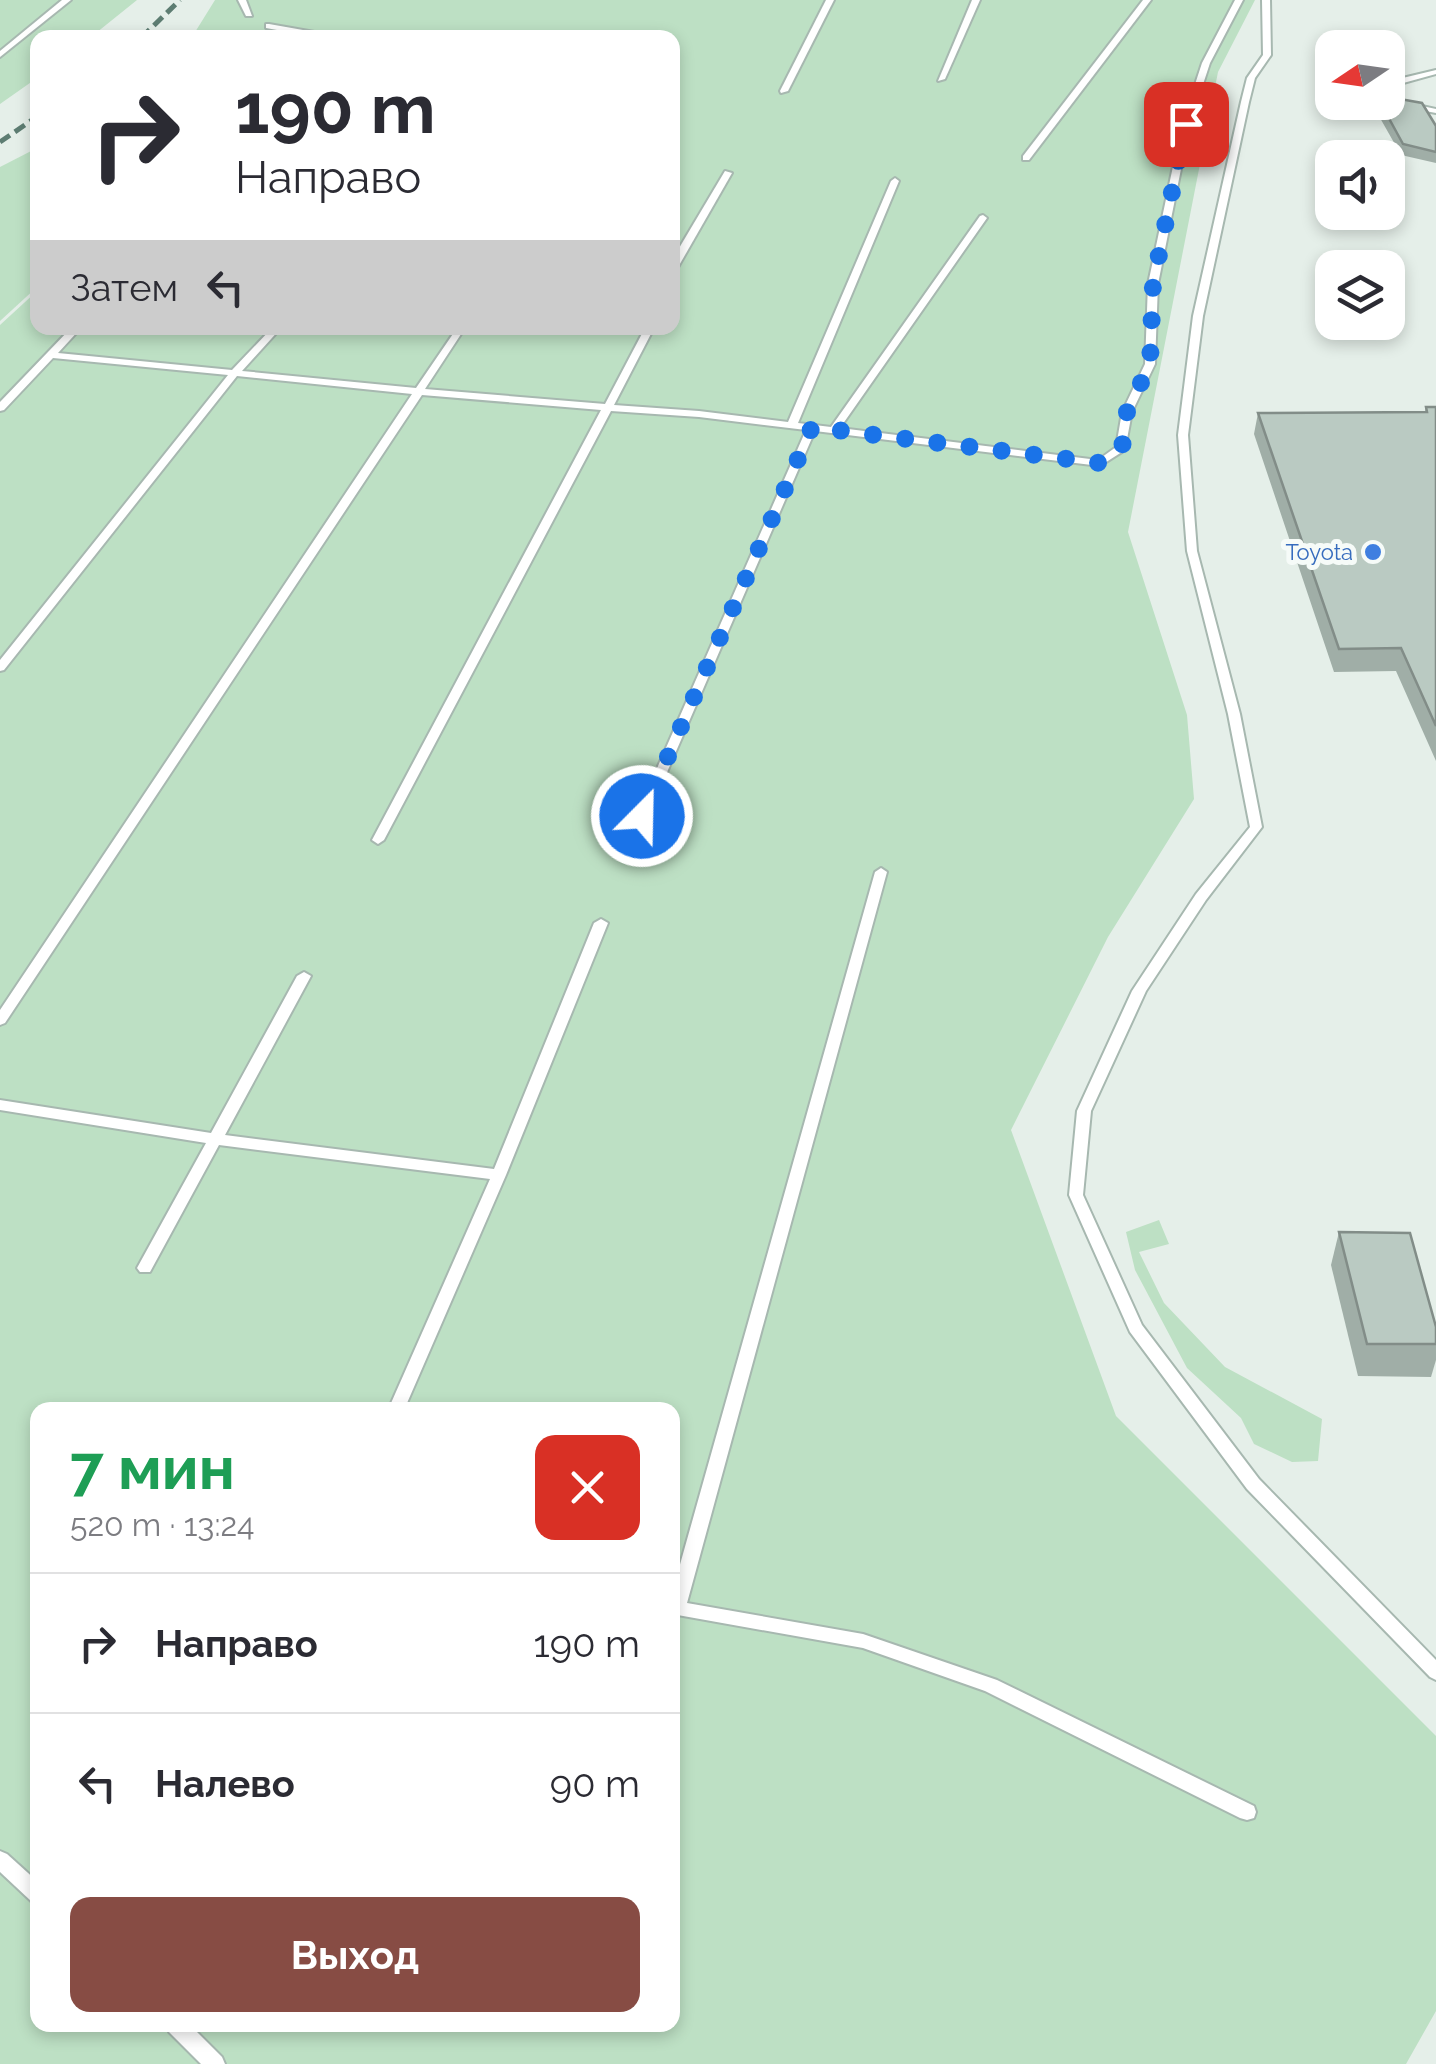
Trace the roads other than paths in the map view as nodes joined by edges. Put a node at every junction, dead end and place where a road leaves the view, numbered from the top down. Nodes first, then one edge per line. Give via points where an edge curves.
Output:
1 (67, 0) edge
2 (242, 0) edge
3 (830, 0) edge
4 (976, 0) edge
5 (1147, 0) edge
6 (1239, 0) edge
7 (1266, 0) edge
8 (249, 14) dead end
9 (269, 26) dead end
10 (30, 30) edge
11 (30, 30) edge
12 (292, 30) edge
13 (0, 55) edge
14 (1436, 72) edge
15 (941, 79) dead end
16 (784, 91) dead end
17 (1436, 112) edge
18 (1026, 158) dead end
19 (728, 174) dead end
20 (895, 181) dead end
21 (983, 218) dead end
22 (680, 255) edge
23 (69, 335) edge
24 (271, 335) edge
25 (457, 335) edge
26 (646, 335) edge
27 (50, 355) junction
28 (236, 373) junction
29 (422, 390) junction
30 (608, 407) junction
31 (0, 408) edge
32 (792, 425) junction
33 (812, 427) junction
34 (834, 430) junction
35 (0, 668) edge
36 (642, 816) dead end
37 (378, 840) dead end
38 (881, 872) dead end
39 (601, 923) dead end
40 (304, 976) dead end
41 (0, 1020) edge
42 (0, 1105) edge
43 (215, 1139) junction
44 (499, 1175) junction
45 (144, 1268) dead end
46 (400, 1402) edge
47 (680, 1590) edge
48 (680, 1609) edge
49 (1436, 1672) edge
50 (1247, 1812) dead end
51 (0, 1860) edge
52 (30, 1887) edge
53 (183, 2032) edge
54 (216, 2064) edge

1 - 10 lane
2 - 8 lane
3 - 16 lane
4 - 15 lane
5 - 18 lane
6 - 34 lane via 1206,63 1186,124 1153,284 1150,364 1127,412 1122,448 1100,463
7 - 49 lane via 1267,55 1244,102 1198,316 1183,435 1192,552 1256,827 1140,990 1084,1111 1076,1195 1136,1328 1157,1356 1254,1484
9 - 12 lane
11 - 13 lane
14 - 17 lane via 1393,83 1390,94 1396,103
19 - 22 lane
20 - 32 lane
21 - 34 lane
23 - 27 lane
24 - 28 lane
25 - 29 lane
26 - 30 lane
27 - 28 lane
27 - 31 lane
28 - 29 lane
28 - 35 lane
29 - 30 lane
29 - 41 lane
30 - 32 lane
30 - 37 lane
32 - 33 lane
33 - 34 lane
33 - 36 lane
38 - 47 lane
39 - 44 lane
40 - 43 lane
42 - 43 lane
43 - 44 lane
43 - 45 lane
44 - 46 lane
48 - 50 lane via 863,1641 991,1685
51 - 52 lane
53 - 54 lane

